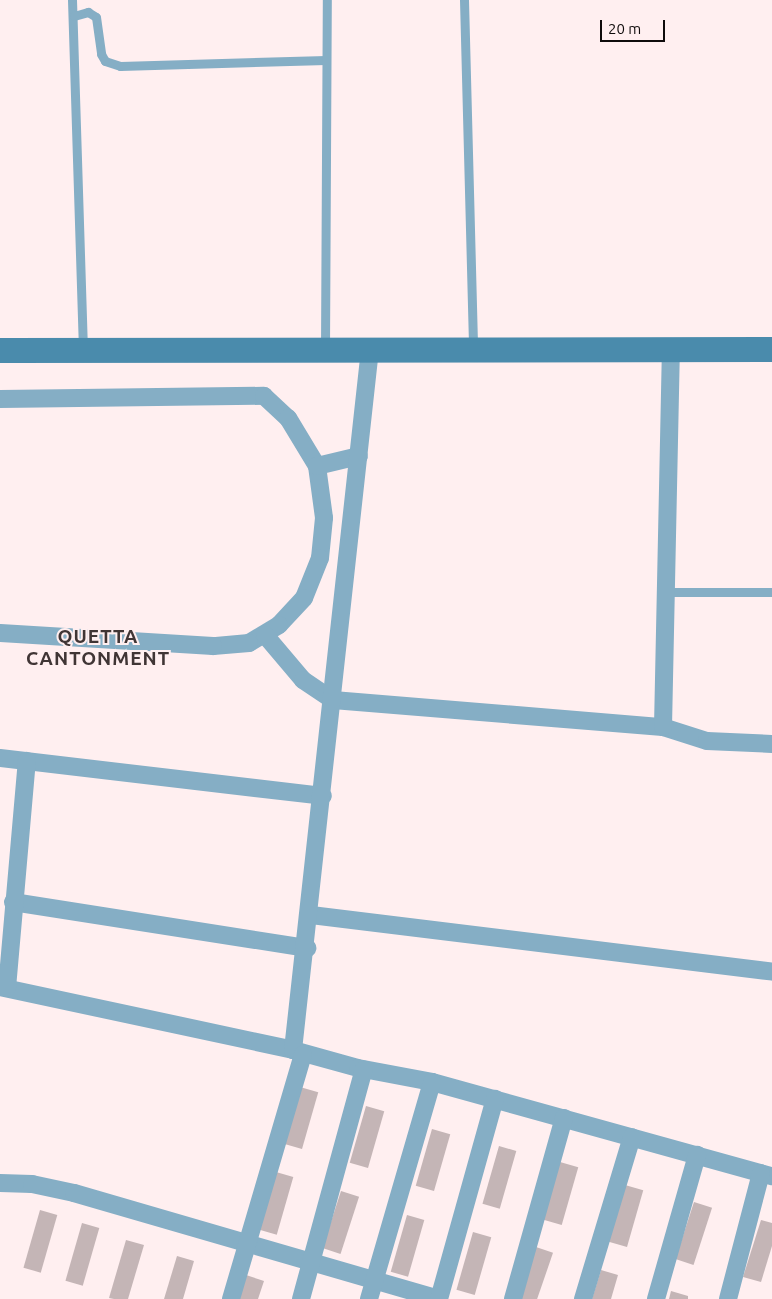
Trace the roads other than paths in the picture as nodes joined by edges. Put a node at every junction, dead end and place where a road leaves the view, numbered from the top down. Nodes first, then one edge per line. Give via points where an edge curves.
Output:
1 (72, 0) edge
2 (327, 0) edge
3 (464, 0) edge
4 (74, 16) junction
5 (326, 60) junction
6 (370, 349) junction
7 (473, 349) junction
8 (671, 349) junction
9 (772, 349) edge
10 (0, 350) edge
11 (83, 350) junction
12 (325, 350) junction
13 (0, 399) edge
14 (359, 456) junction
15 (318, 466) junction
16 (666, 592) junction
17 (772, 592) edge
18 (0, 633) edge
19 (265, 635) junction
20 (333, 700) junction
21 (663, 727) junction
22 (772, 744) edge
23 (0, 758) edge
24 (27, 761) junction
25 (323, 796) junction
26 (9, 892) edge
27 (310, 915) junction
28 (307, 948) junction
29 (772, 972) edge
30 (3, 988) edge
31 (298, 1052) junction
32 (364, 1070) junction
33 (432, 1082) junction
34 (495, 1099) junction
35 (564, 1118) junction
36 (632, 1137) junction
37 (697, 1155) junction
38 (767, 1175) edge
39 (0, 1183) edge
40 (248, 1243) junction
41 (312, 1262) junction
42 (374, 1280) junction
43 (231, 1299) edge
44 (301, 1299) edge
45 (369, 1299) edge
46 (439, 1299) edge
47 (513, 1299) edge
48 (583, 1299) edge
49 (656, 1299) edge
50 (728, 1299) edge

1 - 4 lane
2 - 5 lane
3 - 7 lane
4 - 5 lane via 88,12 96,17 101,54 105,61 120,66
4 - 11 lane
5 - 12 lane
6 - 7 main road
6 - 12 main road
6 - 14 street
7 - 8 main road
8 - 9 main road
8 - 16 street
10 - 11 main road
11 - 12 main road
13 - 15 street via 264,396 288,418
14 - 15 street
14 - 20 street
15 - 19 street via 324,518 320,558 304,598
16 - 17 lane
16 - 21 street
18 - 19 street via 213,646 242,644
19 - 20 street via 303,680
20 - 21 street
20 - 25 street
21 - 22 street via 707,741
23 - 24 street
24 - 25 street
24 - 26 street
25 - 27 street
26 - 28 street
26 - 30 street
27 - 28 street
27 - 29 street
28 - 31 street
30 - 31 street
31 - 32 street
31 - 40 street
32 - 33 street
32 - 41 street
33 - 34 street
33 - 42 street
34 - 35 street
34 - 46 street
35 - 36 street
35 - 47 street
36 - 37 street
36 - 48 street
37 - 38 street
37 - 49 street
38 - 50 street
39 - 40 street via 32,1184 74,1193
40 - 41 street
40 - 43 street
41 - 42 street
41 - 44 street
42 - 45 street
42 - 46 street

